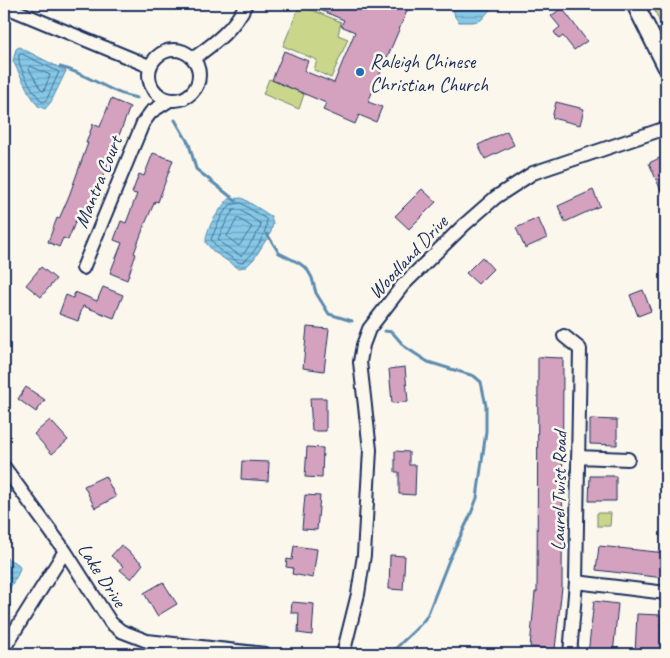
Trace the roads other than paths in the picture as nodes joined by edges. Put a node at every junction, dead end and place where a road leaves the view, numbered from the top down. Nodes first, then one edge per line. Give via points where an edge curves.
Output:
1 (246, 4) edge
2 (634, 4) edge
3 (4, 6) edge
4 (194, 58) junction
5 (665, 62) edge
6 (149, 66) junction
7 (155, 91) junction
8 (170, 100) junction
9 (151, 112) junction
10 (666, 128) edge
11 (83, 268) dead end
12 (564, 336) dead end
13 (578, 457) junction
14 (628, 460) dead end
15 (4, 467) edge
16 (65, 551) junction
17 (576, 582) junction
18 (666, 593) edge
19 (4, 648) edge
20 (265, 654) edge
21 (343, 654) edge
22 (570, 654) edge

1 - 4 street via 228,31
2 - 5 main road
3 - 6 street
4 - 6 street via 184,52 170,50 156,56
4 - 8 street via 199,67 197,87 186,97
6 - 7 street via 149,79
7 - 8 street
7 - 9 street, Mantra Court
8 - 9 street, Mantra Court
9 - 11 street, Mantra Court via 139,131
10 - 21 street, Woodland Drive via 533,173 496,197 402,285 369,329 360,362 370,450 364,555
12 - 13 street, Laurel Twist Road via 580,349
13 - 14 street
13 - 17 street, Laurel Twist Road
15 - 16 street, Lake Drive
16 - 19 street
16 - 20 street, Lake Drive via 111,623 121,631 148,641
17 - 18 street
17 - 22 street, Laurel Twist Road

